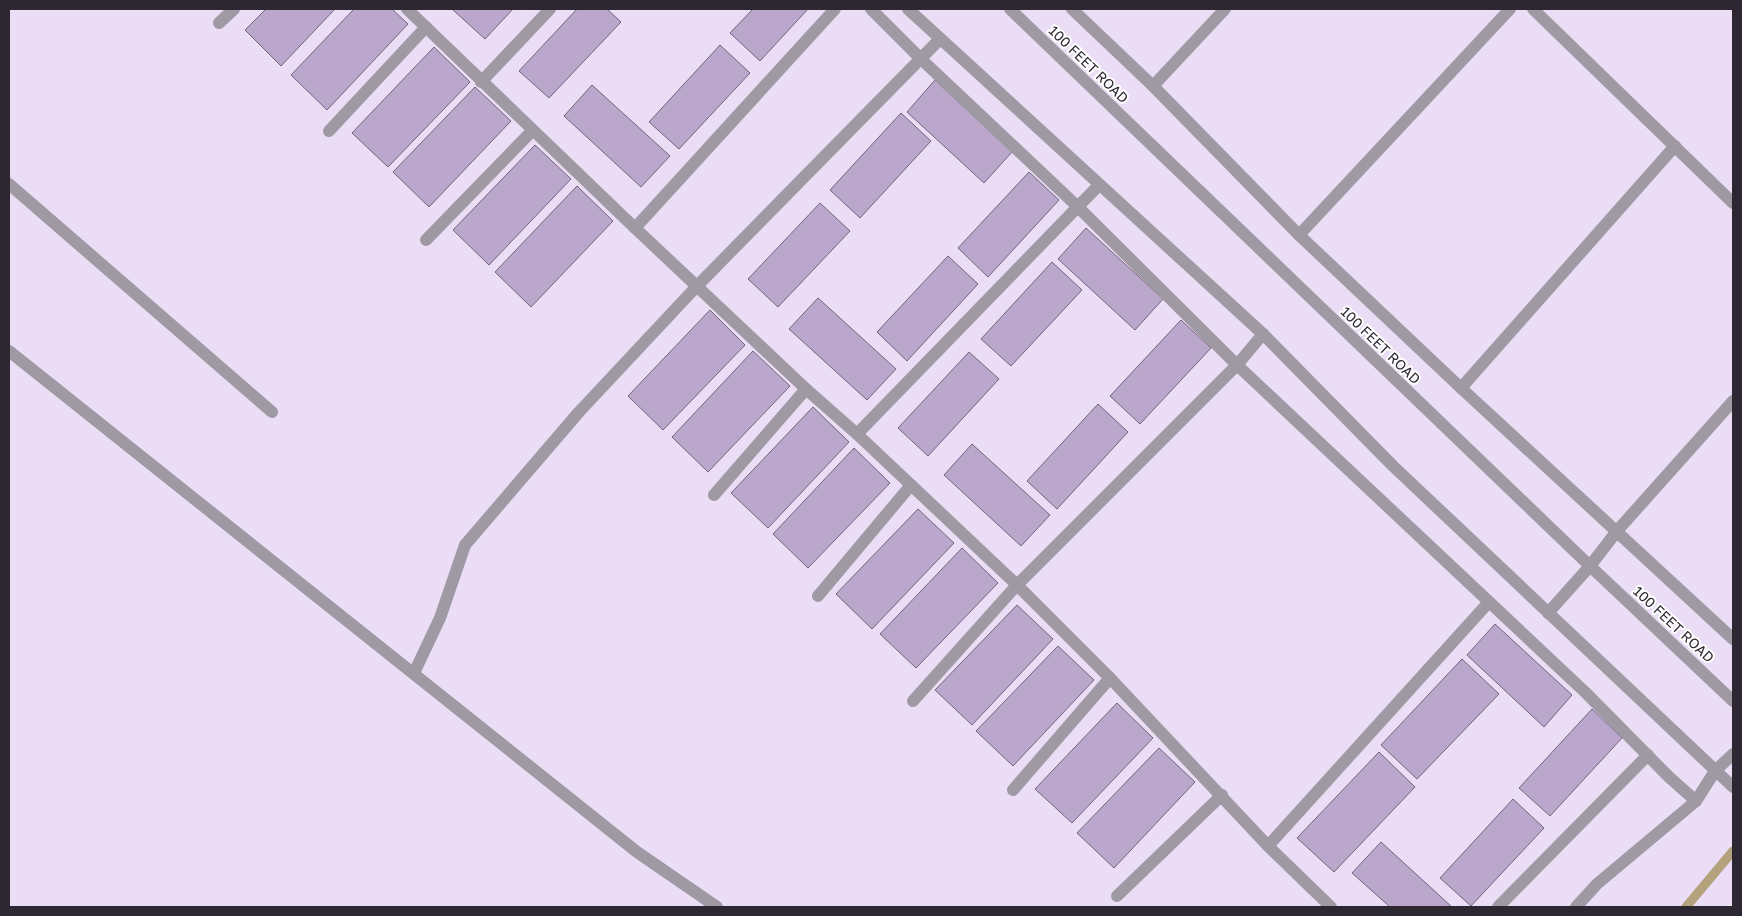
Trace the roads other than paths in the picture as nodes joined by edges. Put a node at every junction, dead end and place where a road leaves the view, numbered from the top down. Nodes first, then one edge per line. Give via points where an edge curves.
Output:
1 (234, 9) edge
2 (406, 9) edge
3 (550, 9) edge
4 (835, 9) edge
5 (871, 9) edge
6 (908, 9) edge
7 (1010, 9) edge
8 (1072, 9) edge
9 (1225, 9) edge
10 (1510, 9) edge
11 (1533, 9) edge
12 (219, 23) dead end
13 (426, 27) junction
14 (940, 39) junction
15 (921, 59) junction
16 (481, 82) junction
17 (1153, 86) junction
18 (329, 131) dead end
19 (532, 131) junction
20 (1675, 146) junction
21 (9, 184) edge
22 (1099, 184) junction
23 (1733, 204) edge
24 (1078, 207) junction
25 (635, 228) junction
26 (1300, 235) junction
27 (426, 240) dead end
28 (697, 286) junction
29 (1263, 334) junction
30 (9, 351) edge
31 (1237, 365) junction
32 (1461, 388) junction
33 (806, 389) junction
34 (1733, 401) edge
35 (272, 412) dead end
36 (857, 434) junction
37 (911, 485) junction
38 (714, 495) dead end
39 (1617, 531) junction
40 (1590, 566) junction
41 (1017, 585) junction
42 (818, 596) dead end
43 (1489, 602) junction
44 (1548, 613) junction
45 (1733, 639) edge
46 (414, 673) junction
47 (1110, 678) junction
48 (913, 701) dead end
49 (1733, 701) edge
50 (1733, 754) edge
51 (1648, 755) junction
52 (1714, 770) junction
53 (1733, 787) edge
54 (1013, 790) dead end
55 (1222, 795) junction
56 (1696, 801) junction
57 (1268, 846) junction
58 (1117, 896) dead end
59 (716, 907) edge
60 (1331, 907) edge
61 (1498, 907) edge
62 (1576, 907) edge

1 - 12 street
2 - 13 street
3 - 16 street
4 - 25 street
5 - 15 street
6 - 14 street
7 - 40 street, 100 FEET ROAD
8 - 17 street
9 - 17 street
10 - 26 street
11 - 20 street
13 - 16 street
13 - 18 street
14 - 15 street
14 - 22 street
15 - 24 street
15 - 28 street
16 - 19 street
17 - 26 street
19 - 25 street
19 - 27 street
20 - 23 street
20 - 32 street
21 - 35 street
22 - 24 street
22 - 29 street
24 - 31 street
24 - 36 street
25 - 28 street
26 - 32 street
28 - 33 street
28 - 46 street via 579,412 465,545 440,618
29 - 31 street
29 - 44 street via 1393,466
30 - 46 street
31 - 41 street
31 - 43 street
32 - 39 street
33 - 36 street
33 - 38 street
34 - 39 street
36 - 37 street
37 - 41 street
37 - 42 street
39 - 40 street
39 - 45 street
40 - 44 street
40 - 49 street, 100 FEET ROAD
41 - 47 street
41 - 48 street
43 - 51 street
43 - 57 street
44 - 52 street
46 - 59 street via 637,852
47 - 54 street
47 - 55 street
50 - 52 street
51 - 56 street
51 - 61 street
52 - 53 street
52 - 56 street
55 - 57 street
55 - 58 street
56 - 62 street via 1597,884
57 - 60 street

